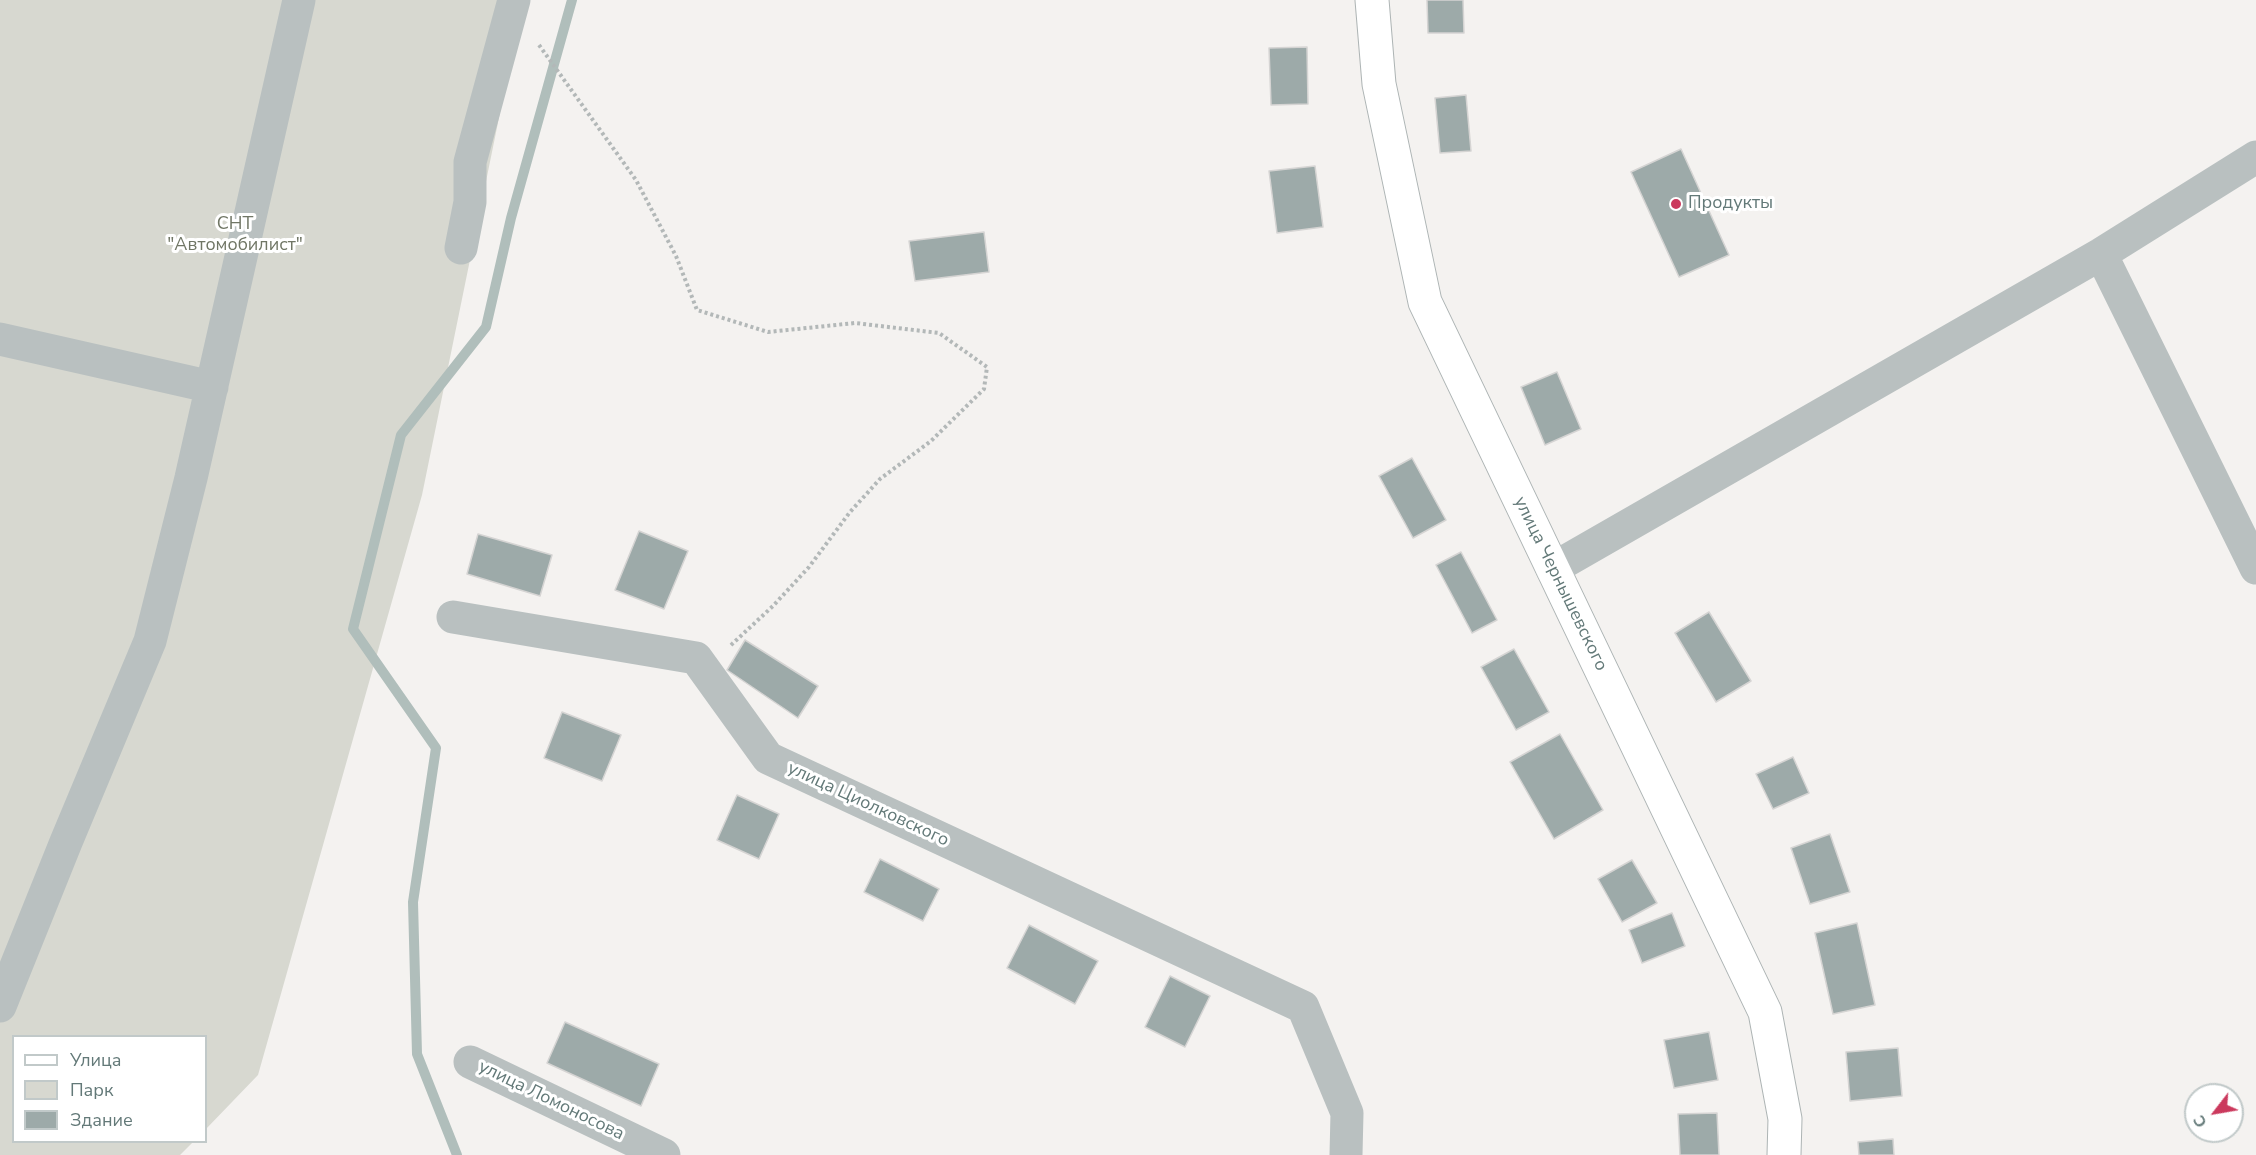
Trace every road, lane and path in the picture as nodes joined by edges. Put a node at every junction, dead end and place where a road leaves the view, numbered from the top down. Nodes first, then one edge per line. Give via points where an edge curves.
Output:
1 (299, 0) edge
2 (1372, 0) edge
3 (513, 4) edge
4 (2256, 157) edge
5 (461, 248) dead end
6 (2101, 254) junction
7 (0, 339) edge
8 (212, 387) junction
9 (2256, 568) edge
10 (1552, 569) junction
11 (453, 617) dead end
12 (704, 669) junction
13 (0, 1006) edge
14 (470, 1062) dead end
15 (664, 1155) edge
16 (1347, 1155) edge
17 (1784, 1155) edge

1 - 8 street
2 - 10 main road, улица Чернышевского via 1379,84 1425,302
3 - 5 street via 470,162 470,202
3 - 12 path via 636,180 676,256 697,310 768,332 855,323 939,333 987,367 984,389 931,441 880,478 809,567
4 - 6 street
6 - 9 street
6 - 10 street
7 - 8 street
8 - 13 street via 150,641
10 - 17 main road, улица Чернышевского via 1765,1012 1785,1119
11 - 12 street, улица Циолковского via 696,658
12 - 16 street, улица Циолковского via 768,758 1303,1007 1347,1113
14 - 15 street, улица Ломоносова

